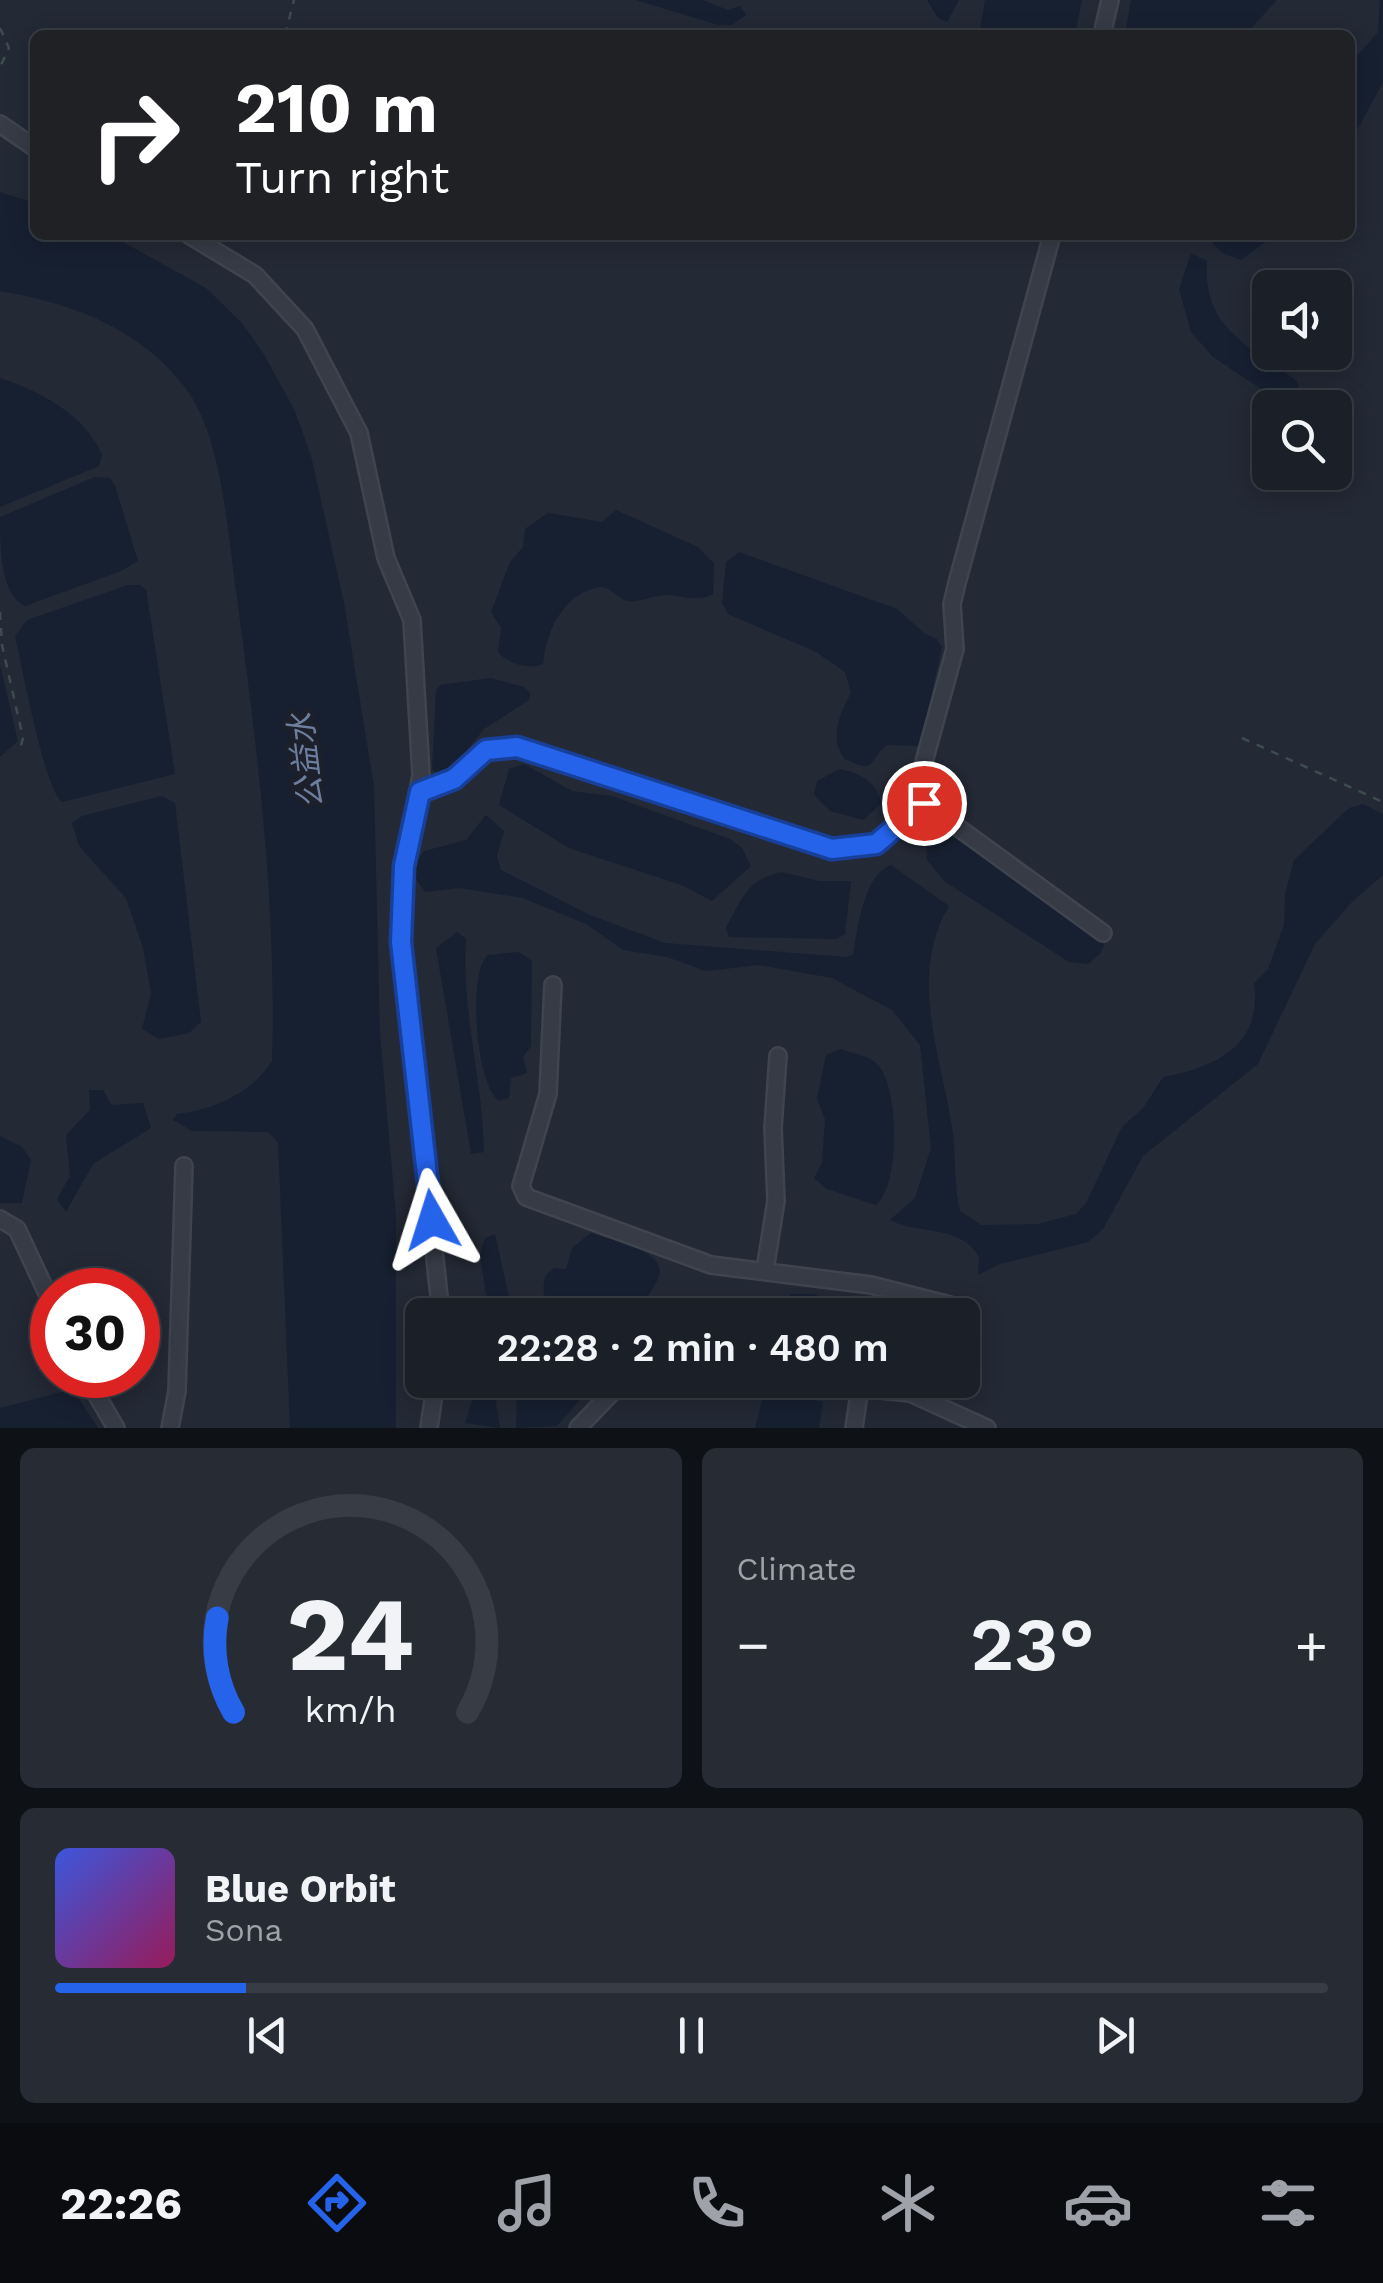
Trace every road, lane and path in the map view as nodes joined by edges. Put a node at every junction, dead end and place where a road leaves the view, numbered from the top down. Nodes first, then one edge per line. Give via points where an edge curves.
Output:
1 (294, 0) edge
2 (1110, 0) edge
3 (0, 28) edge
4 (287, 30) edge
5 (1103, 30) edge
6 (0, 67) edge
7 (0, 124) edge
8 (30, 145) edge
9 (198, 240) edge
10 (1051, 240) edge
11 (0, 612) edge
12 (1242, 738) dead end
13 (20, 749) dead end
14 (420, 792) junction
15 (1383, 802) edge
16 (924, 803) junction
17 (1103, 933) dead end
18 (553, 986) dead end
19 (778, 1056) dead end
20 (184, 1166) dead end
21 (0, 1219) edge
22 (35, 1268) edge
23 (765, 1270) junction
24 (438, 1298) edge
25 (924, 1298) edge
26 (98, 1398) edge
27 (433, 1398) edge
28 (607, 1398) edge
29 (858, 1398) edge
30 (921, 1398) edge
31 (927, 1399) joint
32 (116, 1428) edge
33 (170, 1428) edge
34 (429, 1428) edge
35 (578, 1428) edge
36 (854, 1428) edge
37 (987, 1428) edge

1 - 4 path
2 - 5 street
3 - 6 path via 9,41
7 - 8 street
9 - 14 street via 232,258 296,316 358,432 386,558 412,620
10 - 16 street via 952,604 954,649 916,784
11 - 13 path
12 - 15 path
14 - 16 street via 454,779 486,750 517,747 832,849 876,844
14 - 24 street via 404,866 401,942
16 - 17 street
18 - 23 street via 548,1094 523,1194 711,1265
19 - 23 street via 776,1200
20 - 33 street via 177,1392
21 - 22 street via 17,1229
23 - 25 street
26 - 32 street
27 - 34 street
28 - 35 street
29 - 36 street
30 - 31 street
31 - 37 street

